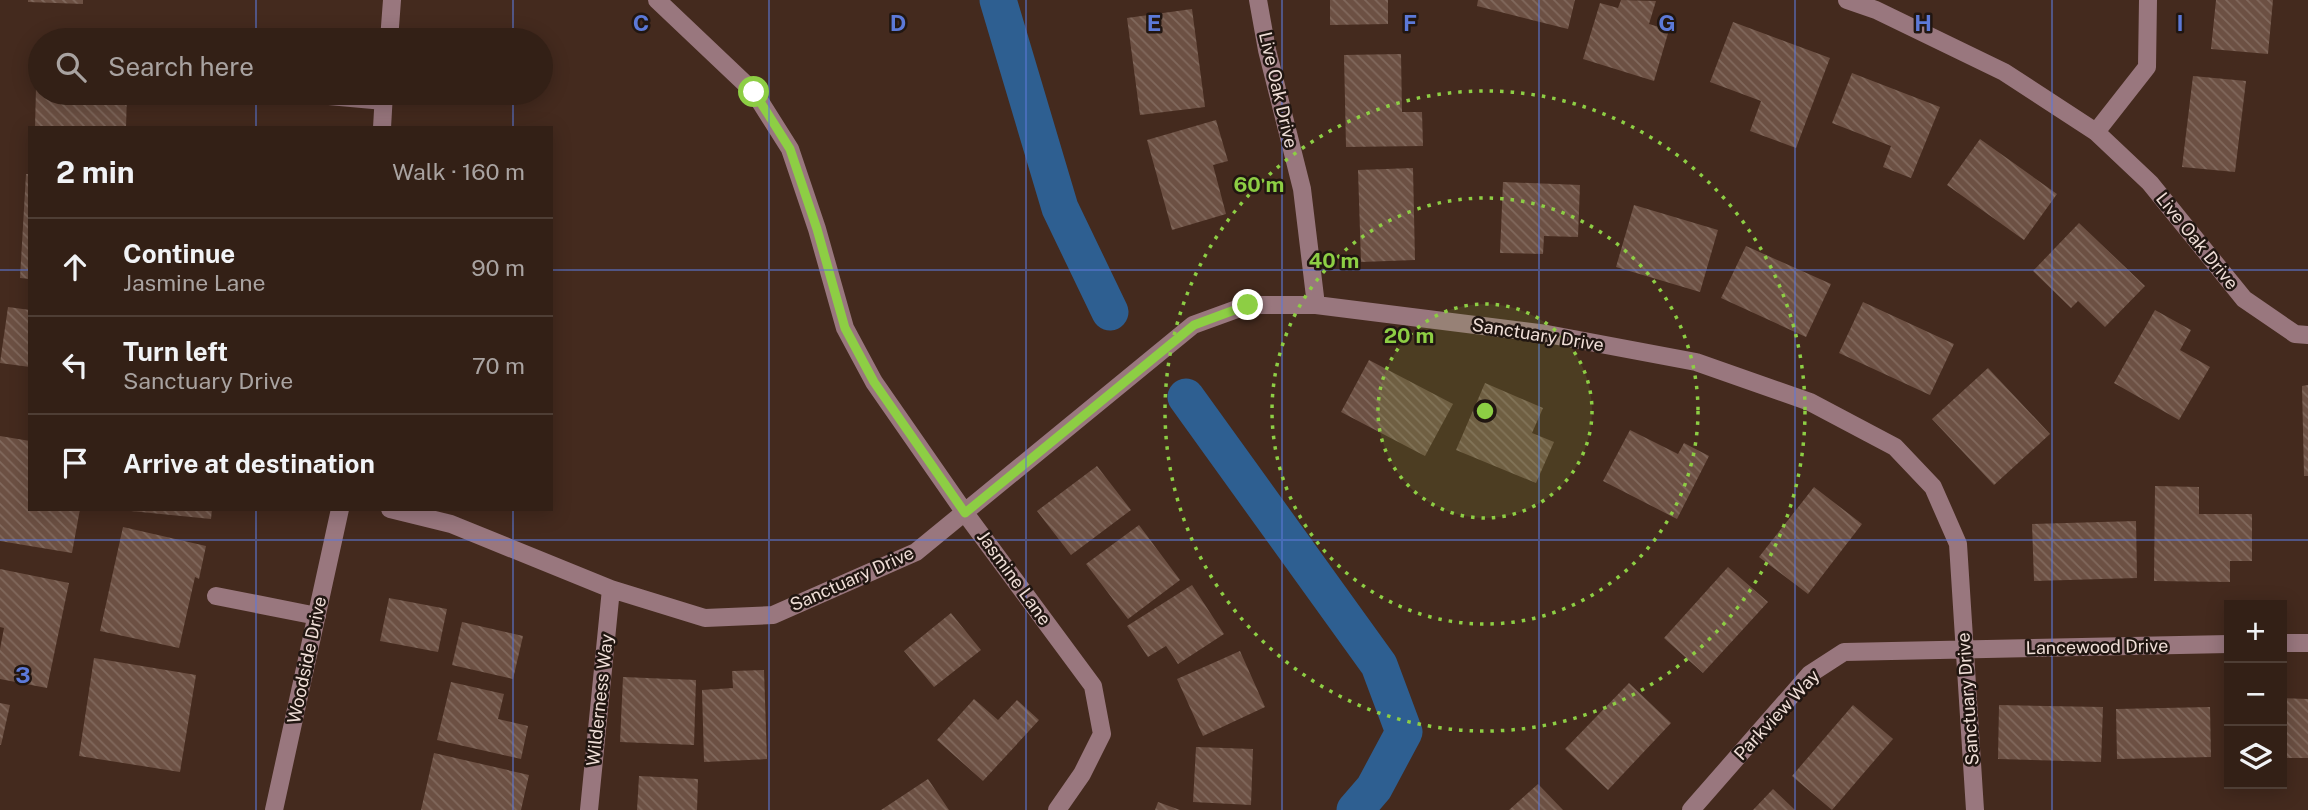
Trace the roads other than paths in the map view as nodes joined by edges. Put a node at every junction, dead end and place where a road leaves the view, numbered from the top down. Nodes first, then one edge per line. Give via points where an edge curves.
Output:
1 (392, 0) edge
2 (657, 0) edge
3 (1258, 0) edge
4 (1847, 0) edge
5 (2148, 0) edge
6 (390, 28) edge
7 (383, 105) edge
8 (382, 126) edge
9 (2096, 132) junction
10 (1316, 305) junction
11 (2308, 335) edge
12 (340, 511) edge
13 (398, 511) edge
14 (965, 513) junction
15 (611, 589) junction
16 (216, 596) dead end
17 (317, 616) junction
18 (2287, 643) edge
19 (2308, 643) edge
20 (2224, 644) edge
21 (1964, 649) junction
22 (274, 810) edge
23 (589, 810) edge
24 (1057, 810) edge
25 (1691, 810) edge
26 (1975, 810) edge

1 - 6 street
2 - 14 street, Jasmine Lane via 754,92 790,149 845,328 874,382
3 - 10 street, Live Oak Drive via 1302,189
4 - 9 street, Live Oak Drive via 2004,72
5 - 9 street via 2147,67
7 - 8 street
9 - 11 street, Live Oak Drive via 2150,183 2244,299 2295,334
10 - 14 street, Sanctuary Drive via 1248,305 1194,325
10 - 21 street, Sanctuary Drive via 1547,334 1696,362 1810,401 1895,447 1933,487 1958,544
12 - 17 street, Woodside Drive
13 - 15 street, Sanctuary Drive via 451,524
14 - 15 street, Sanctuary Drive via 916,552 774,615 705,618
14 - 24 street, Jasmine Lane via 1093,686 1102,734
15 - 23 street, Wilderness Way
16 - 17 street
17 - 22 street, Woodside Drive
18 - 19 street
20 - 21 street, Lancewood Drive
21 - 25 street, Parkview Way via 1844,652 1810,674
21 - 26 street, Sanctuary Drive

